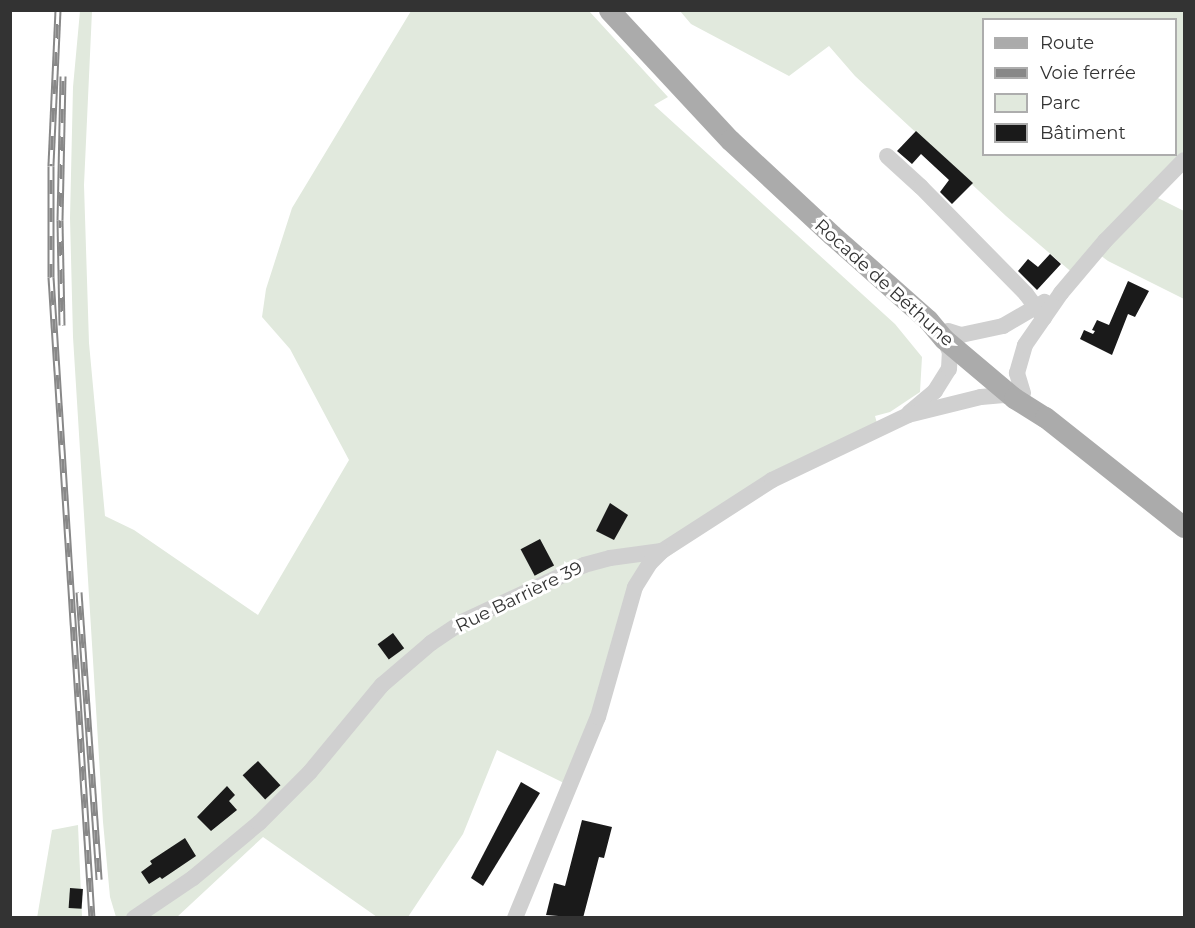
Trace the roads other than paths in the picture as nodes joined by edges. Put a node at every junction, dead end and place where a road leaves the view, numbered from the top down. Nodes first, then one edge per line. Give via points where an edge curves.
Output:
1 (609, 10) edge
2 (887, 156) dead end
3 (1185, 160) edge
4 (1039, 313) junction
5 (946, 335) junction
6 (1019, 395) junction
7 (908, 415) junction
8 (1185, 527) edge
9 (662, 551) junction
10 (134, 918) edge
11 (515, 918) edge

1 - 5 main road, Rocade de Béthune via 730,140
2 - 4 street via 1026,294
3 - 4 street
4 - 5 street via 1003,326
4 - 6 street via 1017,373
5 - 6 main road, Rocade de Béthune
5 - 7 street, Rue Barrière 39 via 949,369 935,391
6 - 7 street, Rue Barrière 39 via 981,397
6 - 8 main road, Rocade de Béthune
7 - 9 street, Rue Barrière 39 via 782,475
9 - 10 street, Rue Barrière 39 via 584,565 447,632 382,685 310,772 259,823 193,878
9 - 11 street via 635,587 598,717

